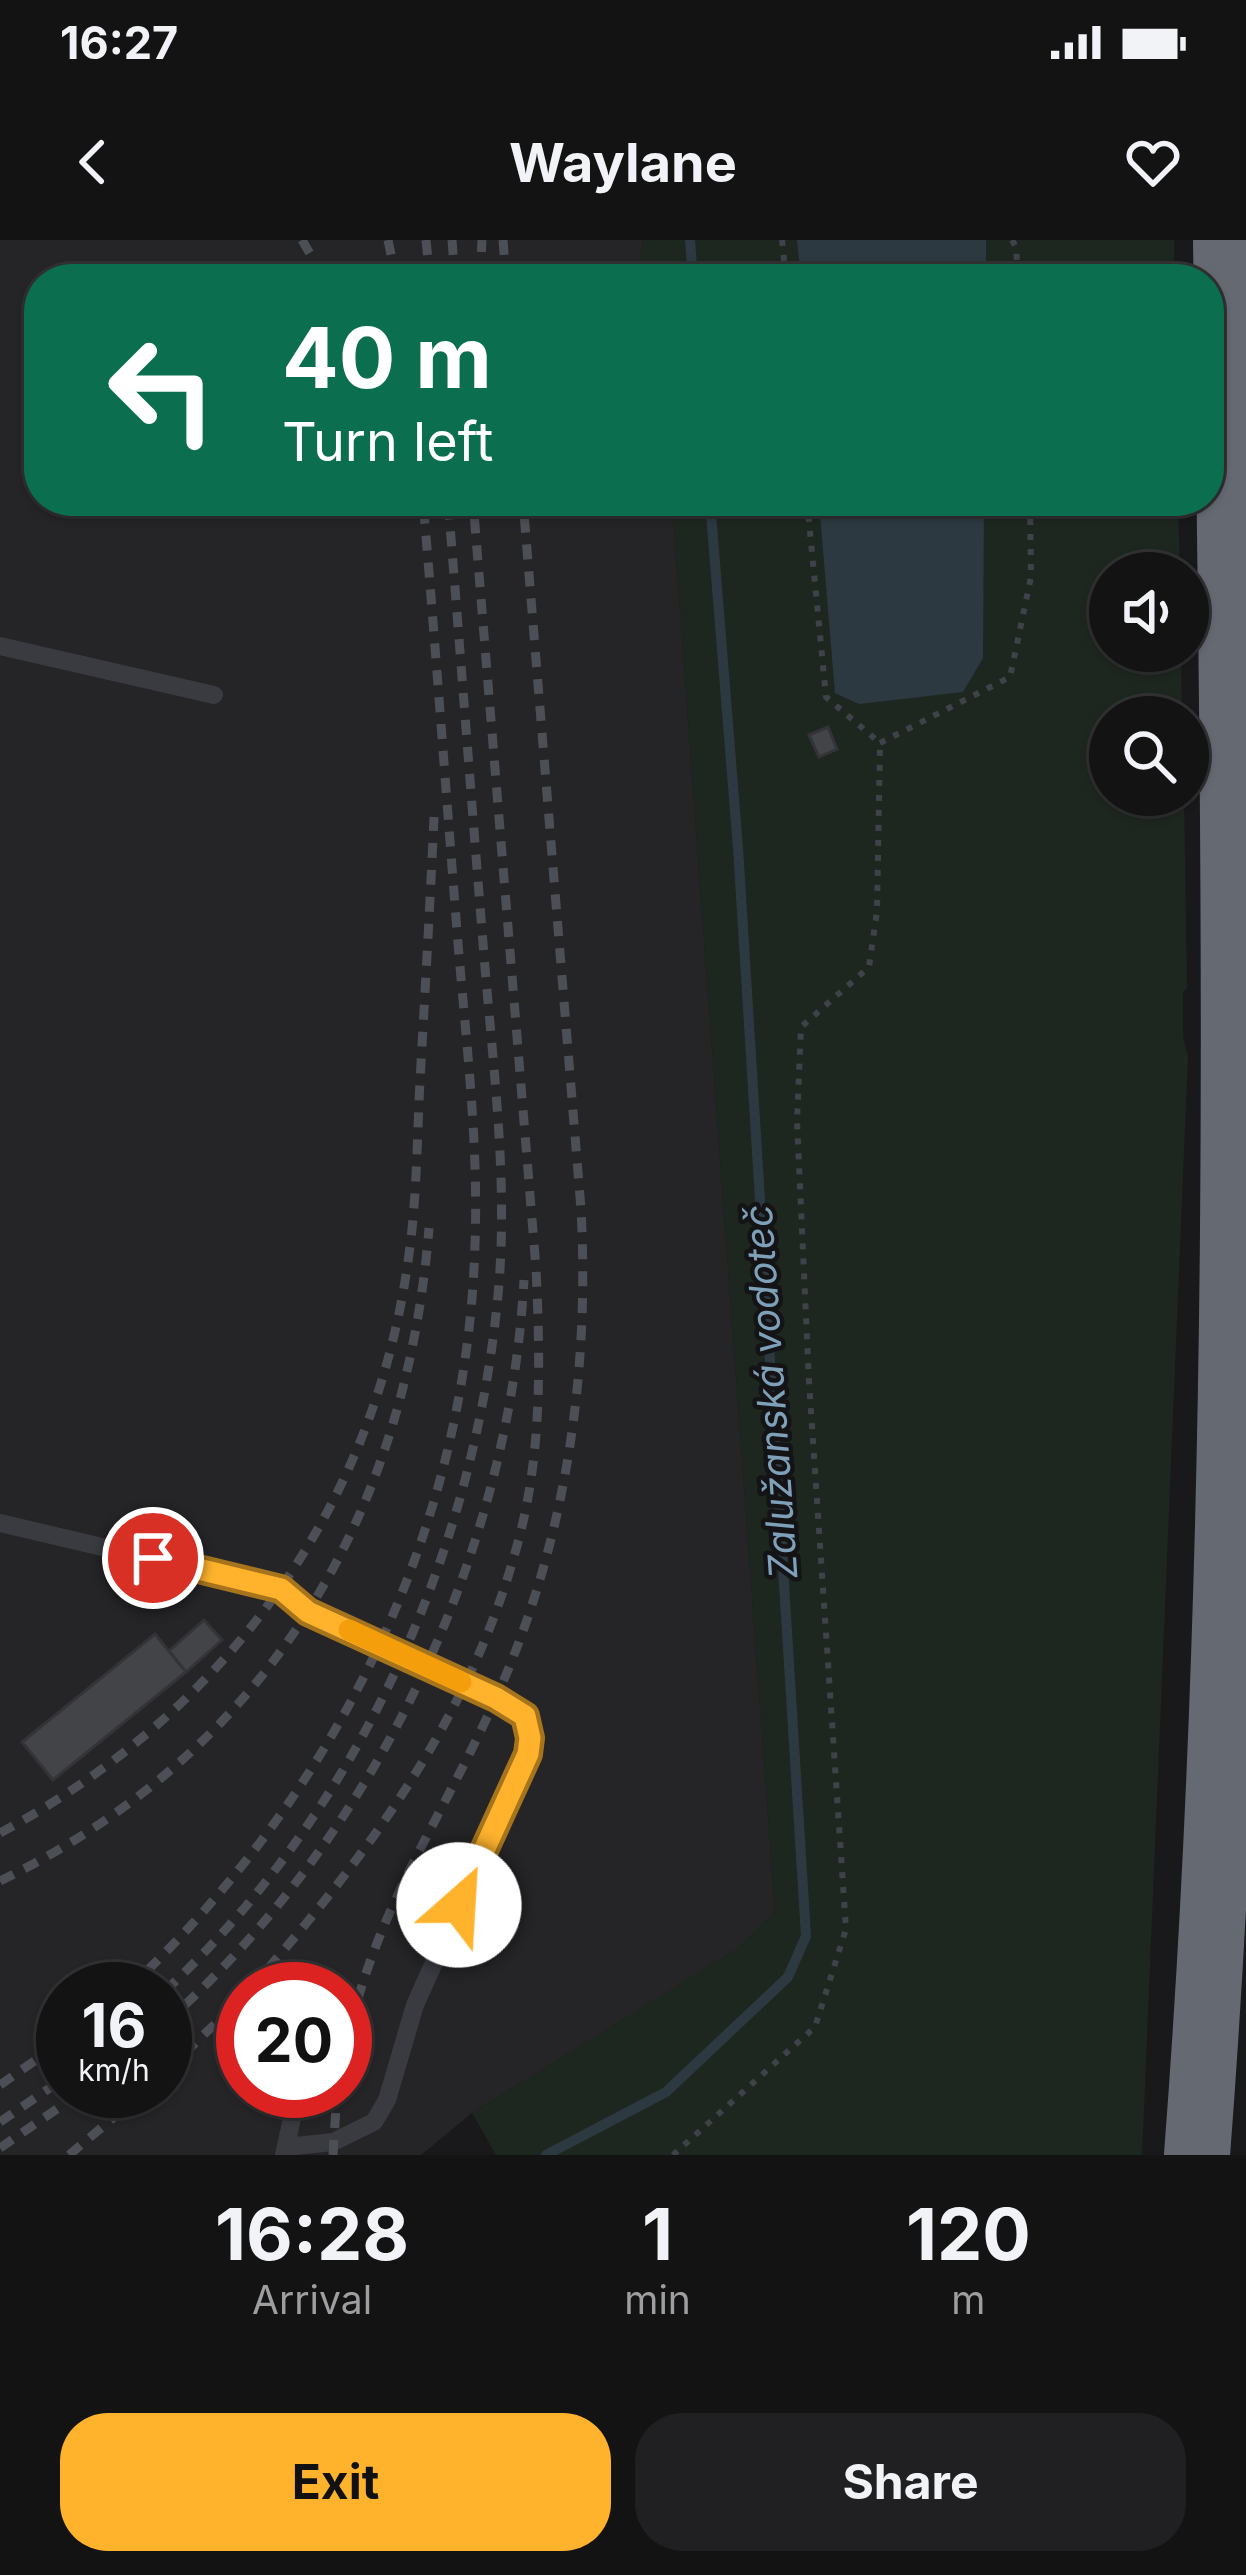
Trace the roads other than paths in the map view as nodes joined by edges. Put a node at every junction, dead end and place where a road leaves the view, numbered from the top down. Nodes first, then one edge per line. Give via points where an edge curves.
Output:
1 (1226, 240) edge
2 (0, 646) edge
3 (214, 695) dead end
4 (0, 1523) edge
5 (292, 2118) edge
6 (285, 2151) edge
7 (1197, 2155) edge

1 - 7 highway via 1233,1440
2 - 3 lane
4 - 6 lane via 281,1589 308,1612 525,1716 528,1754 416,2006 387,2100 374,2122 333,2143
5 - 6 lane

